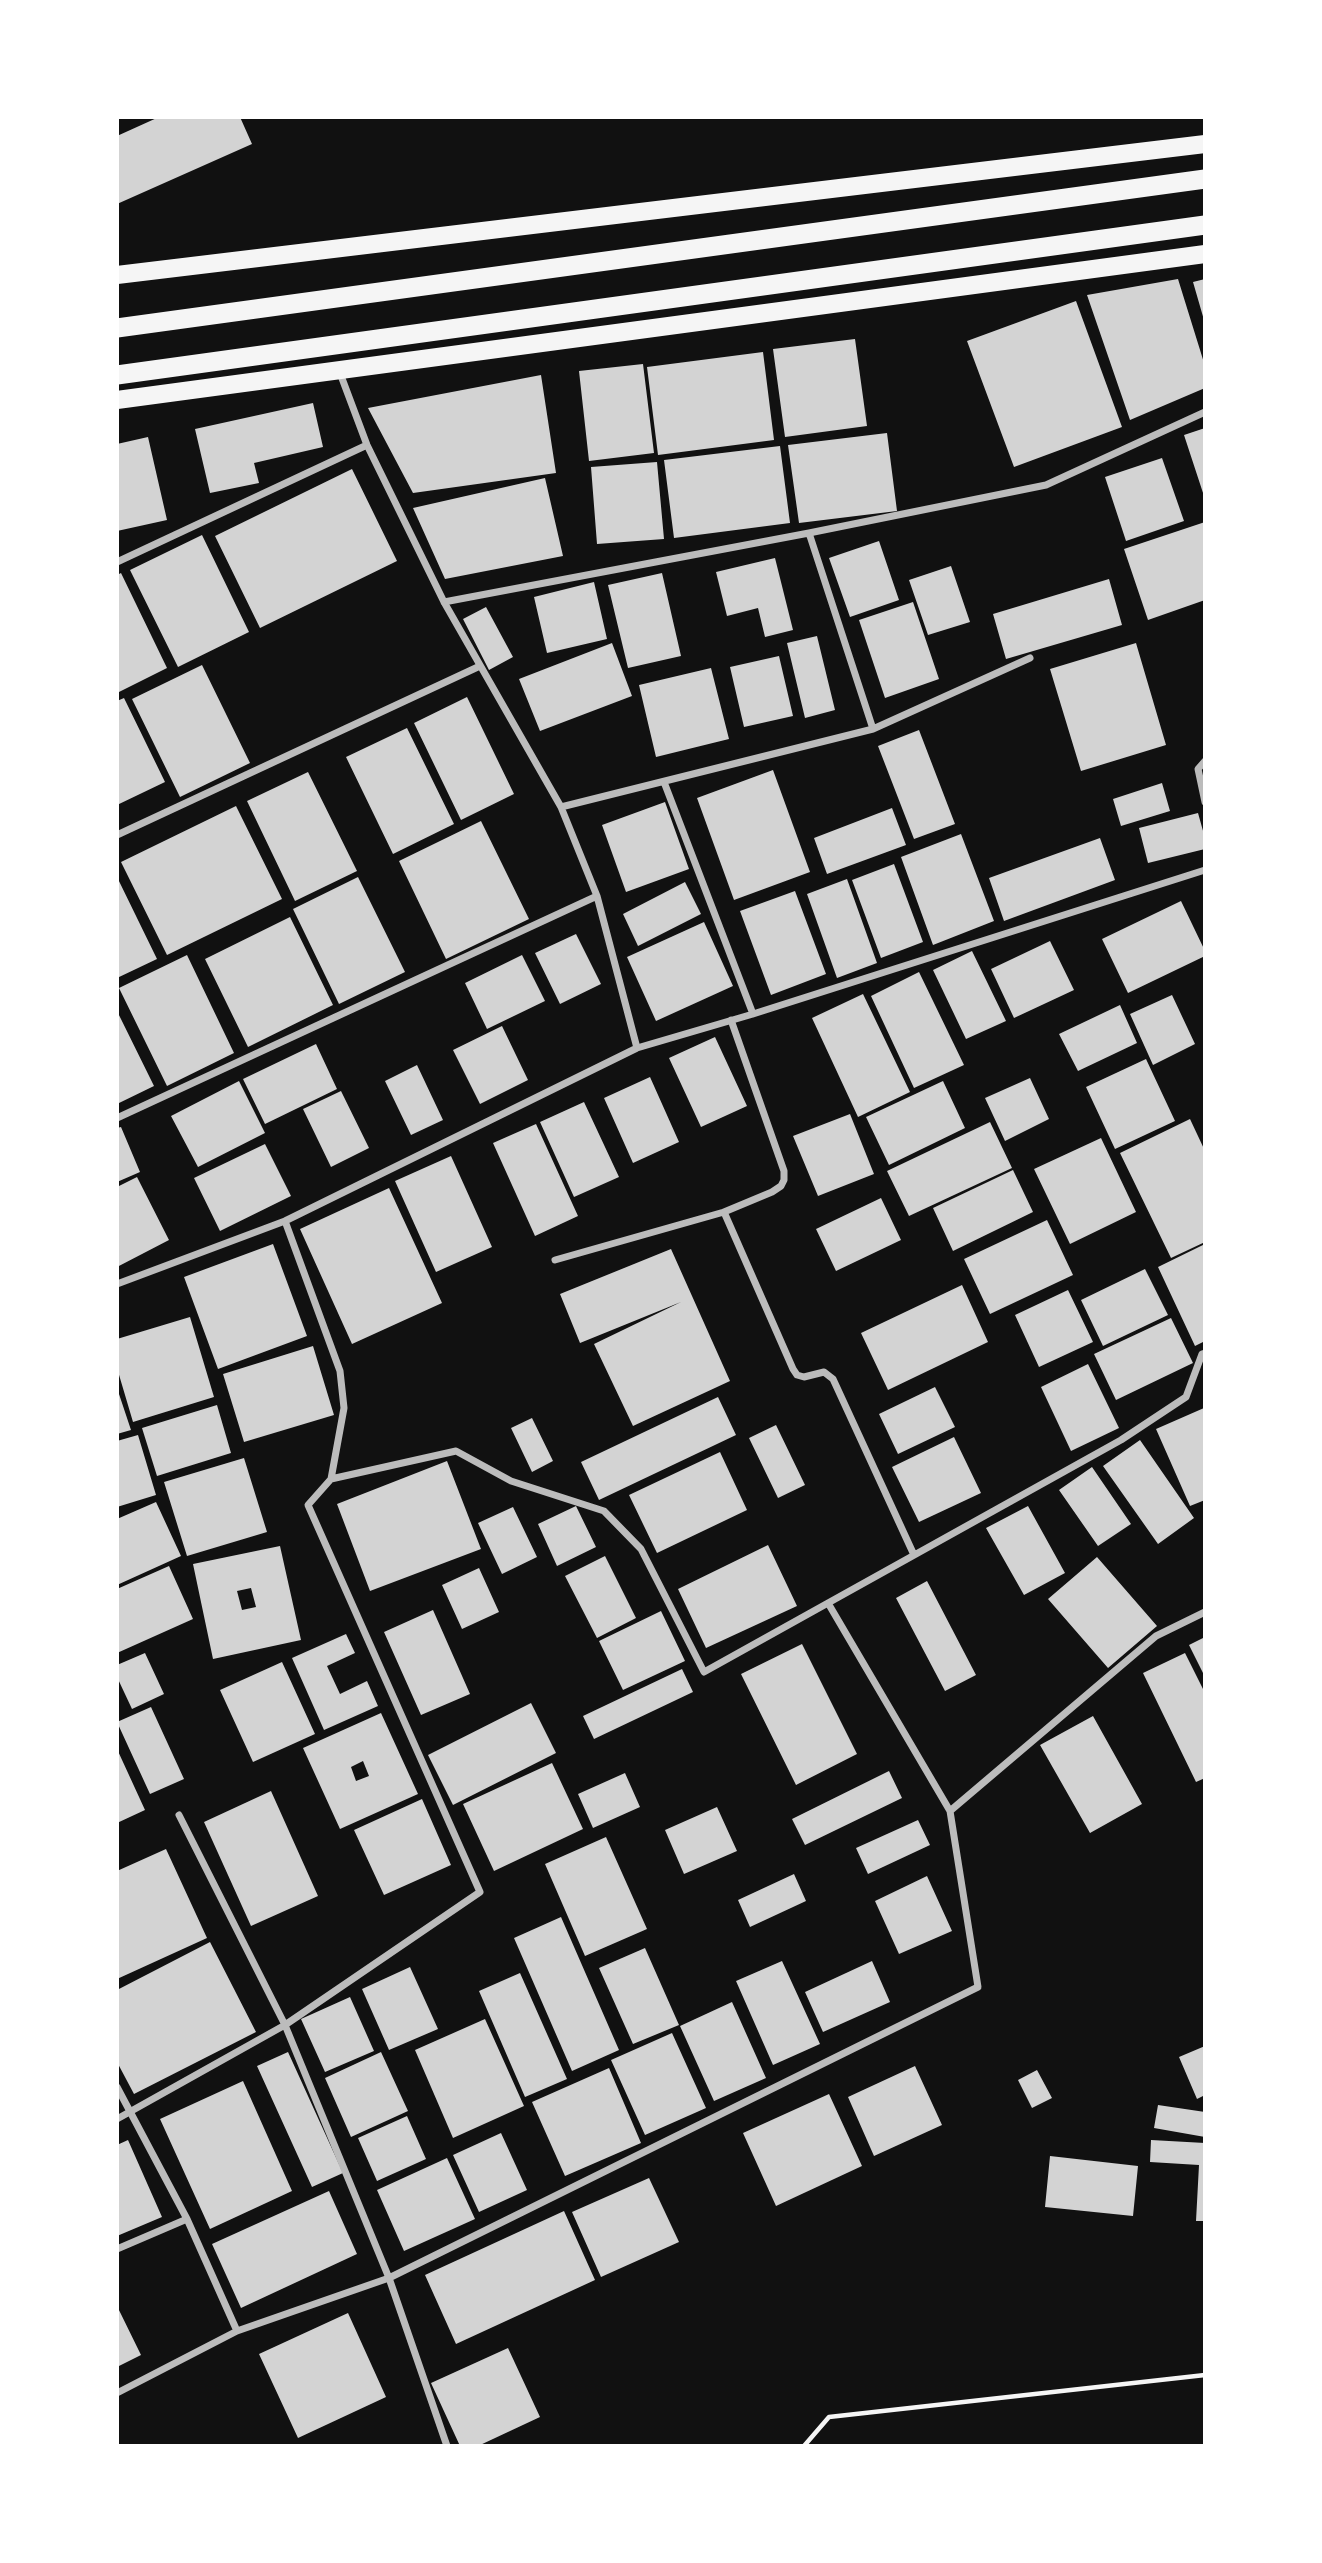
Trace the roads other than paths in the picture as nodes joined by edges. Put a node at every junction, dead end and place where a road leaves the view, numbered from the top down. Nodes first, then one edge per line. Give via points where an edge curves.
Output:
1 (1204, 149) edge
2 (1205, 179) edge
3 (1205, 225) edge
4 (1205, 254) edge
5 (117, 275) edge
6 (117, 328) edge
7 (339, 370) junction
8 (117, 375) edge
9 (117, 400) edge
10 (1205, 412) edge
11 (367, 445) junction
12 (810, 534) junction
13 (117, 562) edge
14 (444, 602) junction
15 (1030, 658) dead end
16 (480, 666) junction
17 (873, 729) junction
18 (1205, 761) edge
19 (664, 782) junction
20 (1205, 802) edge
21 (561, 807) junction
22 (117, 835) edge
23 (1205, 870) edge
24 (597, 895) junction
25 (753, 1014) junction
26 (731, 1020) junction
27 (637, 1048) junction
28 (117, 1118) edge
29 (723, 1212) junction
30 (285, 1222) junction
31 (555, 1260) dead end
32 (117, 1284) edge
33 (1205, 1353) edge
34 (331, 1479) junction
35 (914, 1555) junction
36 (828, 1603) junction
37 (1205, 1612) edge
38 (950, 1811) junction
39 (179, 1815) dead end
40 (285, 2025) junction
41 (117, 2087) edge
42 (132, 2112) junction
43 (117, 2119) edge
44 (187, 2219) junction
45 (117, 2249) edge
46 (388, 2278) junction
47 (237, 2331) junction
48 (117, 2393) edge
49 (447, 2446) edge

1 - 5 main road
2 - 6 highway
3 - 8 highway
4 - 7 main road
7 - 9 main road
7 - 11 street
10 - 12 street via 1046,485
11 - 13 street
11 - 14 street
12 - 14 street
12 - 17 street
14 - 16 street
15 - 17 street
16 - 21 street
16 - 22 street
17 - 19 street
18 - 20 street via 1198,769
19 - 21 street
19 - 25 street
21 - 24 street
23 - 25 street
24 - 27 street
24 - 28 street
25 - 26 street
26 - 27 street
26 - 29 street via 785,1180 776,1190
27 - 30 street
29 - 31 street
29 - 35 street via 793,1369 797,1376 824,1372 833,1379
30 - 32 street
30 - 34 street via 340,1371 344,1408
33 - 35 street via 1186,1396 1121,1440
34 - 36 street via 456,1451 511,1481 604,1510 641,1549 704,1672
34 - 40 street via 308,1505 480,1892
35 - 36 street
36 - 38 street
37 - 38 street via 1156,1636
38 - 46 street via 978,1987
39 - 40 street
40 - 42 street
40 - 46 street
41 - 42 street
42 - 43 street
42 - 44 street
44 - 45 street
44 - 47 street
46 - 47 street
46 - 49 street
47 - 48 street

